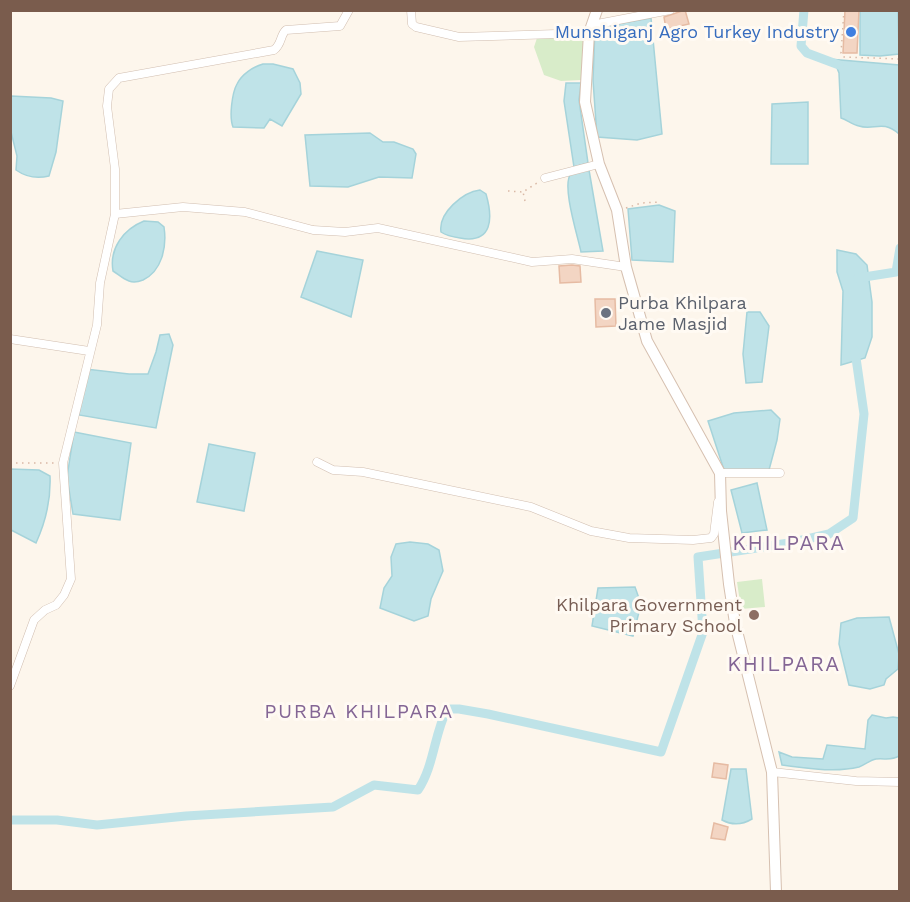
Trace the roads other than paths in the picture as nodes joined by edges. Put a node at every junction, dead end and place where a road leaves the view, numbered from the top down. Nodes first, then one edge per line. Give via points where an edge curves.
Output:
1 (349, 10) edge
2 (411, 10) edge
3 (597, 10) edge
4 (670, 10) edge
5 (590, 29) junction
6 (599, 164) junction
7 (545, 178) road end
8 (115, 214) junction
9 (626, 267) junction
10 (10, 339) edge
11 (89, 351) junction
12 (317, 462) dead end
13 (720, 473) junction
14 (780, 473) dead end
15 (720, 498) junction
16 (10, 686) edge
17 (772, 772) junction
18 (900, 782) edge
19 (776, 891) edge

1 - 8 street via 340,26 286,30 274,50 119,78 109,89 107,106 116,169
2 - 5 street via 416,27 459,37
3 - 5 street
4 - 5 street
5 - 6 street via 585,102
6 - 7 street
6 - 9 street via 617,210
8 - 9 street via 183,207 245,212 313,230 378,228 532,262 572,259
8 - 11 street via 100,283 97,325
9 - 13 street via 647,341
10 - 11 street
11 - 16 street via 63,463 71,579 56,605 34,620
12 - 15 street via 333,470 363,472 531,507 591,531 629,538 711,538
13 - 14 street
13 - 15 street
15 - 17 street via 735,623
17 - 18 street
17 - 19 street

